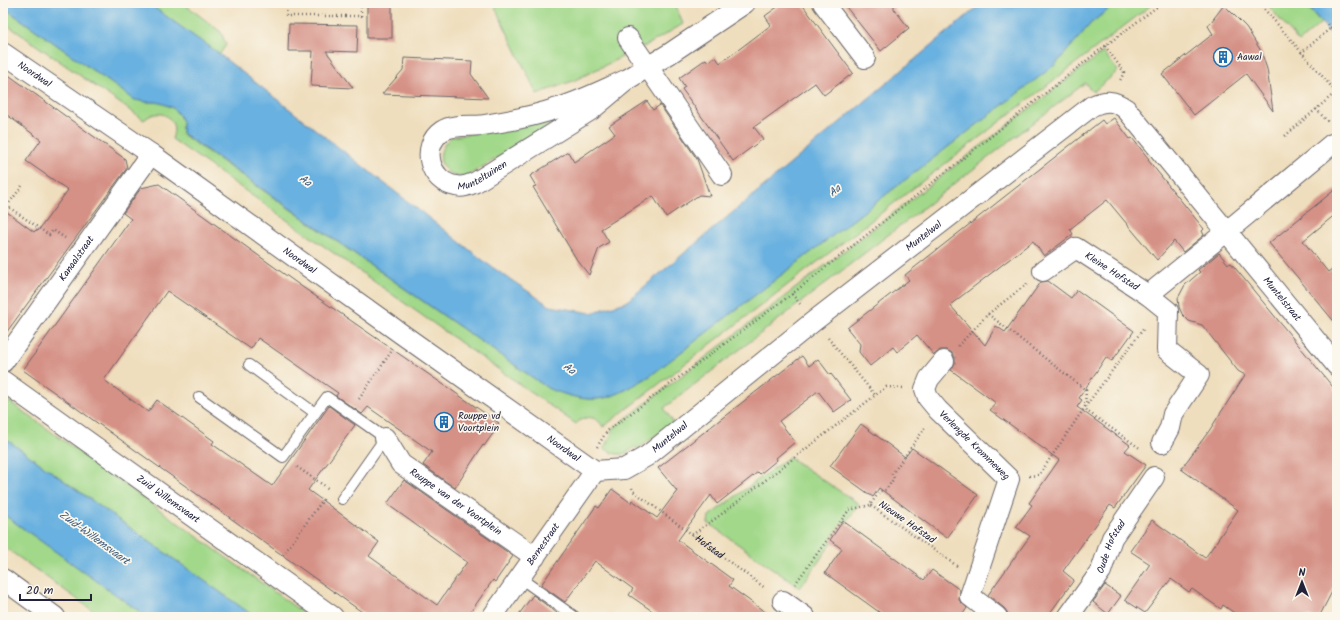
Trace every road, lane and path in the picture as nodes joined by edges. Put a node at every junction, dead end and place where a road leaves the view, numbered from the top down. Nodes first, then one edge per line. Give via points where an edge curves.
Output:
1 (287, 3) edge
2 (361, 3) edge
3 (745, 3) edge
4 (823, 3) edge
5 (1162, 3) edge
6 (1259, 3) edge
7 (1328, 24) dead end
8 (1332, 27) junction
9 (1337, 34) edge
10 (628, 38) dead end
11 (1105, 46) junction
12 (3, 53) edge
13 (1301, 53) junction
14 (865, 58) dead end
15 (648, 67) junction
16 (628, 79) junction
17 (1336, 92) edge
18 (1111, 101) junction
19 (1285, 136) dead end
20 (1337, 143) edge
21 (151, 154) junction
22 (722, 175) dead end
23 (22, 186) dead end
24 (3, 205) edge
25 (7, 206) junction
26 (1226, 232) junction
27 (65, 239) dead end
28 (1043, 271) joint
29 (1148, 295) junction
30 (988, 314) junction
31 (814, 321) junction
32 (403, 335) junction
33 (944, 361) joint
34 (3, 362) edge
35 (249, 365) dead end
36 (1337, 366) edge
37 (3, 381) edge
38 (925, 389) junction
39 (875, 395) junction
40 (199, 397) dead end
41 (1085, 407) junction
42 (938, 410) junction
43 (315, 413) junction
44 (350, 413) junction
45 (385, 438) junction
46 (1162, 444) dead end
47 (1144, 452) dead end
48 (283, 457) junction
49 (591, 468) junction
50 (624, 469) junction
51 (1154, 477) dead end
52 (1009, 479) junction
53 (330, 490) junction
54 (342, 499) joint
55 (870, 505) junction
56 (692, 535) junction
57 (535, 557) junction
58 (271, 573) junction
59 (520, 578) junction
60 (3, 579) edge
61 (976, 580) junction
62 (783, 601) junction
63 (55, 617) edge
64 (333, 617) edge
65 (492, 617) edge
66 (575, 617) edge
67 (805, 617) edge
68 (997, 617) edge
69 (1068, 617) edge

1 - 2 path via 286,16 361,16
3 - 15 street, Munteltuinen
4 - 14 street
5 - 11 path
6 - 13 path
7 - 8 path
8 - 9 path
8 - 13 path
10 - 15 street
11 - 18 path via 1124,72
11 - 49 path via 792,294 607,430
12 - 21 street, Noordwal
13 - 17 path
15 - 16 street, Munteltuinen
15 - 22 street
16 - 16 street, Munteltuinen via 559,108 483,125 452,126 442,131 430,148 432,168 446,183 466,186 476,182 591,110
17 - 19 path
18 - 26 street via 1126,110
18 - 31 street, Muntelwal via 1092,106
20 - 26 street via 1332,144
21 - 32 street, Noordwal
21 - 34 street, Kanaalstraat
23 - 25 path
24 - 25 path
25 - 27 path via 49,236 53,230
26 - 29 street, Kleine Hofstad
26 - 36 street, Muntelstraat
28 - 29 street, Kleine Hofstad via 1076,248
28 - 30 path
29 - 41 path via 1146,326
29 - 46 street via 1168,311 1167,350 1199,375 1173,414 1170,428
30 - 33 path
30 - 41 path via 1086,390
31 - 39 path
31 - 50 street, Muntelwal via 647,456
32 - 44 path
32 - 49 street, Noordwal
33 - 38 street via 929,379
35 - 43 lane
37 - 58 street, Zuid Willemsvaart
38 - 39 path via 886,387
38 - 42 street, Verlengde Krommeweg via 928,398
39 - 56 path
40 - 48 lane
41 - 47 path
41 - 52 path via 1039,475
42 - 52 street, Verlengde Krommeweg
42 - 55 path, Nieuwe Hofstad via 892,474 894,478 886,490 880,491
43 - 44 lane, Rouppe van der Voortplein via 327,397
43 - 48 lane, Rouppe van der Voortplein
44 - 45 lane, Rouppe van der Voortplein
45 - 54 lane
45 - 57 street, Rouppe van der Voortplein via 402,464
48 - 53 path
49 - 50 street, Muntelwal
49 - 57 street, Bernestraat
50 - 56 path, Hofstad via 633,491
51 - 69 street, Oude Hofstad via 1112,538 1101,571
52 - 61 street, Verlengde Krommeweg
53 - 54 path
53 - 58 path
55 - 61 path, Nieuwe Hofstad
55 - 62 path via 849,510
56 - 62 path, Hofstad
57 - 59 street, Bernestraat
58 - 64 street, Zuid Willemsvaart
59 - 65 street, Bernestraat
59 - 66 lane
60 - 63 street
61 - 68 street, Verlengde Krommeweg via 970,596
62 - 67 street

